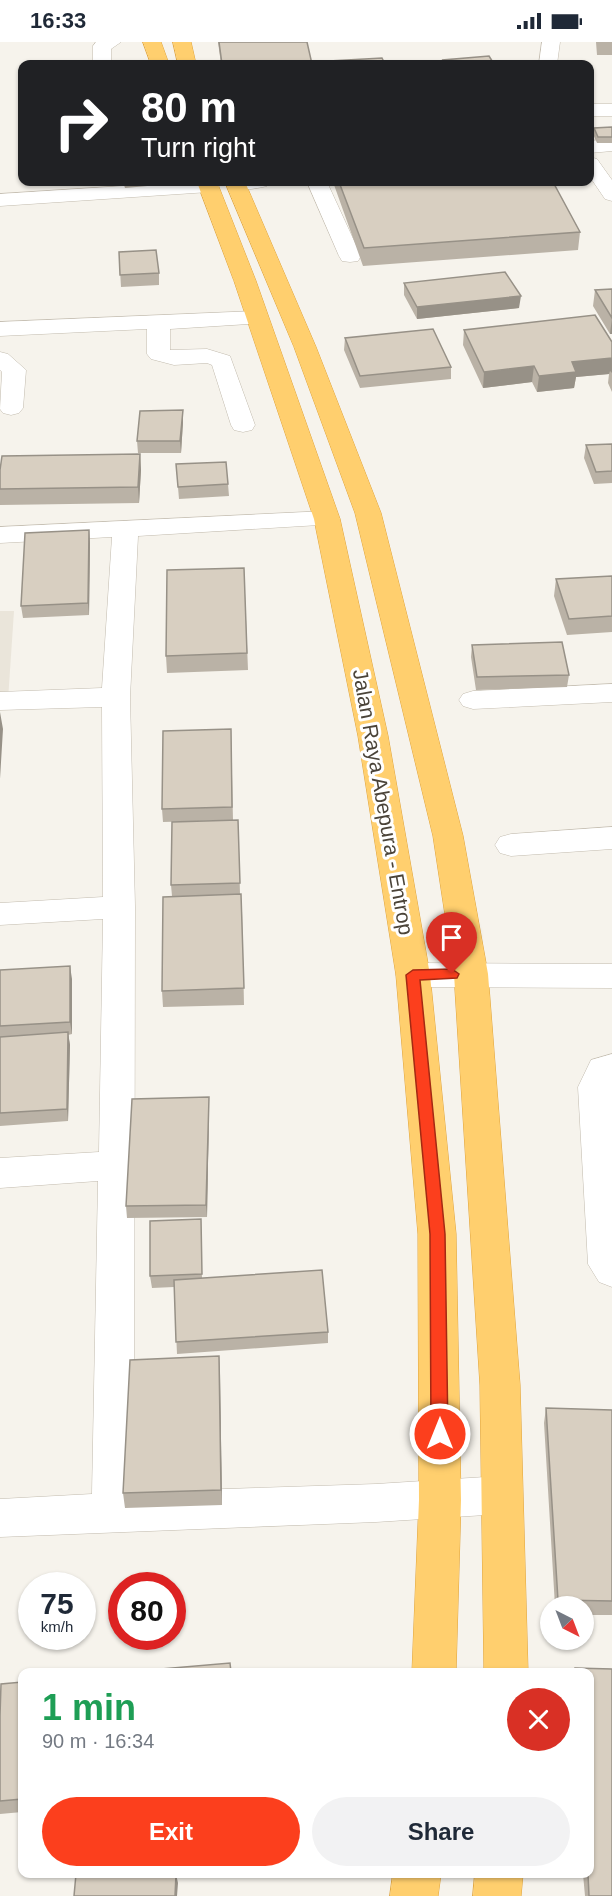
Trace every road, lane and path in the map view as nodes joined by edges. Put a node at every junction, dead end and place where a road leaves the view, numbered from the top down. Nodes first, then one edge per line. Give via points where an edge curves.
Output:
1 (112, 42) edge
2 (152, 42) edge
3 (182, 42) edge
4 (551, 42) edge
5 (102, 60) edge
6 (159, 60) edge
7 (187, 60) edge
8 (549, 60) edge
9 (594, 110) edge
10 (612, 110) edge
11 (612, 145) edge
12 (594, 147) edge
13 (594, 168) edge
14 (189, 186) edge
15 (230, 186) edge
16 (230, 186) edge
17 (319, 186) edge
18 (612, 195) edge
19 (0, 200) edge
20 (350, 256) dead end
21 (257, 318) junction
22 (158, 322) junction
23 (0, 329) edge
24 (0, 359) edge
25 (11, 408) dead end
26 (243, 425) dead end
27 (327, 519) junction
28 (125, 531) junction
29 (0, 535) edge
30 (612, 693) edge
31 (116, 697) junction
32 (473, 700) dead end
33 (0, 701) edge
34 (612, 837) edge
35 (511, 845) dead end
36 (119, 907) junction
37 (0, 914) edge
38 (471, 974) junction
39 (413, 975) junction
40 (612, 976) edge
41 (612, 1067) edge
42 (116, 1165) junction
43 (0, 1173) edge
44 (612, 1271) edge
45 (501, 1496) junction
46 (440, 1500) junction
47 (113, 1511) junction
48 (0, 1518) edge
49 (434, 1668) edge
50 (506, 1668) edge
51 (416, 1878) edge
52 (499, 1878) edge
53 (414, 1896) edge
54 (497, 1896) edge

1 - 5 street via 102,46
2 - 6 highway
3 - 7 highway
4 - 8 street
9 - 10 street
11 - 12 street
13 - 18 street
14 - 19 street
15 - 21 highway, Jalan Raya Abepura - Entrop
16 - 38 highway via 305,347 368,513 448,836
17 - 20 street
21 - 22 street
21 - 27 highway, Jalan Raya Abepura - Entrop
22 - 23 street
22 - 26 street via 159,354 170,359 210,355 222,361
24 - 25 street via 14,370
27 - 28 street
27 - 39 highway, Jalan Raya Abepura - Entrop via 373,736
28 - 29 street
28 - 31 street
30 - 32 street
31 - 33 street
31 - 36 street
34 - 35 street
36 - 37 street
36 - 42 street
38 - 39 street
38 - 40 street
38 - 45 highway via 500,1385
39 - 46 highway, Jalan Raya Abepura - Entrop via 438,1234
41 - 44 street via 603,1069 595,1087 607,1264
42 - 43 street
42 - 47 street
45 - 46 street
45 - 50 highway
46 - 47 street
46 - 49 highway, Jalan Raya Abepura - Entrop
47 - 48 street
51 - 53 highway
52 - 54 highway

